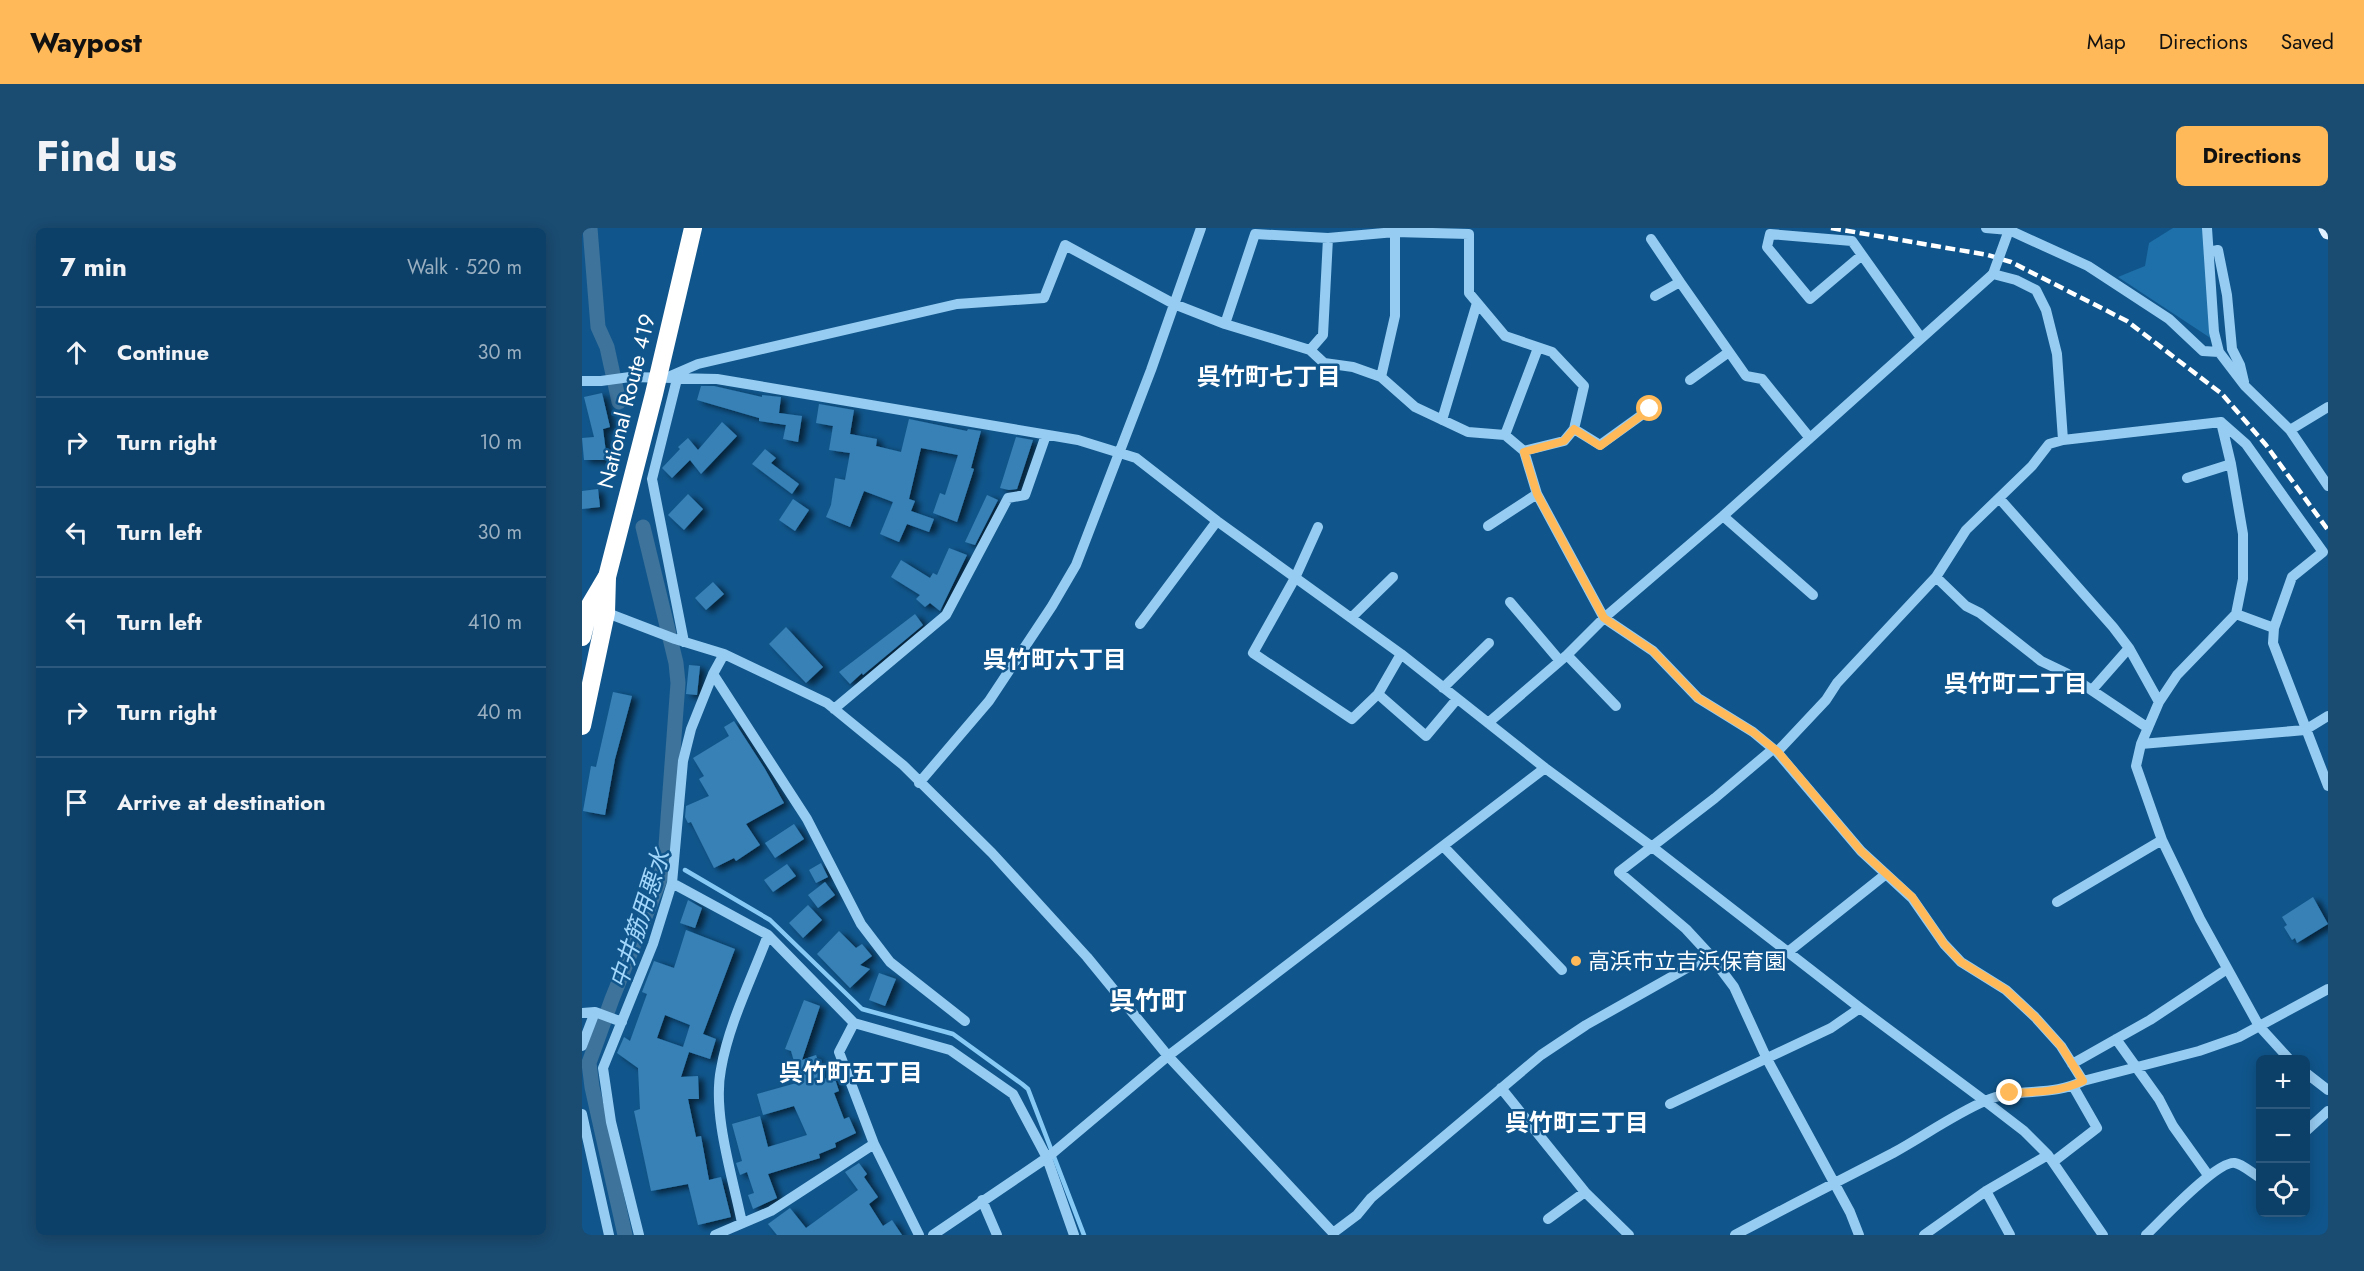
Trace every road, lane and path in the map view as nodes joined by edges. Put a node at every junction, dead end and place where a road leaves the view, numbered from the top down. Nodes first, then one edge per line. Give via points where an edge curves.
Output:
1 (693, 228) edge
2 (1201, 228) edge
3 (1986, 228) edge
4 (2207, 228) edge
5 (2009, 230) junction
6 (1395, 232) junction
7 (1328, 238) junction
8 (1651, 239) dead end
9 (2209, 252) junction
10 (1862, 255) junction
11 (1993, 274) junction
12 (1680, 282) junction
13 (1655, 296) dead end
14 (1477, 303) junction
15 (1174, 304) junction
16 (1225, 324) junction
17 (1921, 338) junction
18 (1538, 348) junction
19 (1310, 350) junction
20 (1729, 352) junction
21 (2219, 352) junction
22 (1381, 377) junction
23 (665, 378) junction
24 (677, 379) junction
25 (1690, 380) dead end
26 (582, 381) edge
27 (2245, 386) junction
28 (2328, 407) edge
29 (1650, 409) dead end
30 (1442, 420) junction
31 (2221, 422) junction
32 (1574, 429) junction
33 (2290, 430) junction
34 (1046, 435) junction
35 (1505, 435) junction
36 (1809, 437) junction
37 (2062, 440) junction
38 (1524, 452) junction
39 (1119, 454) junction
40 (2231, 464) junction
41 (2187, 478) dead end
42 (2328, 486) edge
43 (1537, 494) junction
44 (1999, 498) junction
45 (1723, 516) junction
46 (1217, 521) junction
47 (1488, 526) dead end
48 (1318, 527) dead end
49 (2326, 555) edge
50 (1393, 577) dead end
51 (1936, 577) junction
52 (1295, 578) junction
53 (1813, 595) dead end
54 (1510, 602) dead end
55 (592, 607) edge
56 (2236, 614) junction
57 (1351, 618) junction
58 (1604, 618) junction
59 (1140, 624) dead end
60 (2274, 628) junction
61 (582, 637) edge
62 (679, 640) junction
63 (1489, 643) dead end
64 (2129, 648) junction
65 (724, 654) junction
66 (1401, 654) junction
67 (1564, 658) junction
68 (713, 674) junction
69 (1443, 688) junction
70 (2092, 690) junction
71 (1378, 694) junction
72 (1457, 699) junction
73 (2159, 702) junction
74 (1616, 706) dead end
75 (834, 709) junction
76 (2328, 716) edge
77 (1488, 723) junction
78 (582, 726) edge
79 (2148, 728) junction
80 (2305, 730) junction
81 (2140, 744) junction
82 (1775, 751) junction
83 (1545, 768) junction
84 (919, 783) junction
85 (2328, 786) edge
86 (2162, 840) junction
87 (1651, 846) junction
88 (1444, 847) junction
89 (1886, 874) junction
90 (672, 883) junction
91 (2056, 902) dead end
92 (768, 935) junction
93 (1788, 952) junction
94 (1710, 956) junction
95 (2227, 969) junction
96 (1562, 970) dead end
97 (2328, 989) edge
98 (1860, 1008) junction
99 (595, 1012) junction
100 (582, 1013) edge
101 (965, 1021) dead end
102 (622, 1022) junction
103 (854, 1023) junction
104 (2259, 1026) junction
105 (2116, 1039) junction
106 (582, 1046) edge
107 (2286, 1055) edge
108 (1168, 1056) junction
109 (1767, 1059) junction
110 (2073, 1064) junction
111 (2138, 1068) junction
112 (2310, 1076) edge
113 (2078, 1084) junction
114 (1501, 1088) junction
115 (2328, 1090) edge
116 (1985, 1101) junction
117 (1670, 1104) dead end
118 (2328, 1111) edge
119 (582, 1114) edge
120 (2310, 1127) edge
121 (874, 1144) junction
122 (1048, 1157) junction
123 (2051, 1159) junction
124 (2208, 1175) junction
125 (2256, 1175) edge
126 (1832, 1183) junction
127 (1986, 1191) junction
128 (1585, 1192) junction
129 (982, 1200) junction
130 (1548, 1219) dead end
131 (742, 1223) junction
132 (1334, 1234) edge
133 (609, 1235) edge
134 (639, 1235) edge
135 (715, 1235) edge
136 (919, 1235) edge
137 (933, 1235) edge
138 (997, 1235) edge
139 (1074, 1235) edge
140 (1629, 1235) edge
141 (1735, 1235) edge
142 (1859, 1235) edge
143 (1924, 1235) edge
144 (2010, 1235) edge
145 (2103, 1235) edge
146 (2146, 1235) edge

1 - 55 highway, National Route 419, bridge via 607,577
2 - 15 street
3 - 5 street
4 - 9 street
5 - 11 street, bridge
5 - 21 street via 2088,266 2169,319 2203,351
6 - 7 street
6 - 14 street via 1469,234 1469,293
6 - 22 street via 1395,316
7 - 16 street via 1255,234
7 - 19 street via 1323,335
8 - 12 street
9 - 21 street
9 - 27 street via 2218,250 2232,349
10 - 10 street via 1852,241 1794,236 1770,234 1767,247 1810,299
10 - 17 street
11 - 17 street
11 - 37 street via 2036,290 2046,310 2057,354
12 - 13 street
12 - 20 street
14 - 18 street via 1505,336
14 - 30 street
15 - 16 street
15 - 23 street via 1065,245 1044,298 957,304 698,364
15 - 39 street
16 - 19 street
17 - 36 street
18 - 32 street via 1552,352 1584,386
18 - 35 street
19 - 22 street via 1324,363 1353,367
20 - 25 street
20 - 36 street via 1746,376 1762,380
21 - 27 street
22 - 30 street via 1415,407
23 - 24 street
23 - 26 street
24 - 34 street via 717,379
24 - 62 street via 652,479
27 - 33 street
28 - 33 street
29 - 32 street via 1600,446
30 - 35 street via 1468,432
31 - 37 street
31 - 40 street
31 - 49 street via 2246,444
32 - 38 street via 1564,441
33 - 42 street
34 - 39 street via 1078,440
34 - 75 street via 1025,495 1008,498 946,615
35 - 38 street
36 - 45 street
37 - 44 street via 2049,444
38 - 43 street
39 - 46 street via 1136,458
39 - 84 street via 1076,565 1052,606 989,701
40 - 41 street
40 - 56 street via 2243,534 2243,579
43 - 47 street
43 - 58 street
44 - 51 street via 1966,530
44 - 64 street
45 - 53 street
45 - 58 street
46 - 52 street
46 - 59 street
48 - 52 street
49 - 60 street via 2292,577
50 - 57 street
51 - 70 street via 1966,606 2041,661
51 - 82 street
52 - 57 street
52 - 71 street via 1253,653 1352,719
54 - 67 street
55 - 61 highway
55 - 62 street
55 - 78 highway, National Route 419
56 - 60 street
56 - 73 street via 2177,675
57 - 66 street
58 - 67 street
58 - 82 street via 1653,651 1698,698 1753,732
60 - 80 street via 2273,643
62 - 65 street
63 - 69 street
64 - 70 street
64 - 73 street
65 - 68 street
65 - 75 street
66 - 69 street
66 - 71 street
67 - 74 street
67 - 77 street
68 - 90 street via 683,761
68 - 101 street via 807,819 861,924 890,962
69 - 72 street
70 - 79 street
71 - 72 street via 1426,736
72 - 77 street
73 - 79 street
75 - 84 street via 903,765
76 - 80 street
77 - 83 street
79 - 81 street
80 - 81 street
80 - 85 street
81 - 86 street via 2136,766
82 - 87 street
82 - 89 street via 1861,851
83 - 87 street
83 - 88 street
84 - 108 street via 992,853 1087,957
86 - 91 street
86 - 95 street
87 - 93 street
87 - 94 street via 1619,872 1686,929
88 - 96 street
88 - 108 street
89 - 93 street
89 - 110 street via 1912,897 1961,962 2006,990 2035,1017
90 - 92 street
90 - 102 street
92 - 103 street
92 - 131 street via 720,1071 720,1115
93 - 98 street
94 - 109 street via 1734,987
94 - 114 street via 1586,1025
95 - 104 street
95 - 105 street
97 - 104 street
98 - 109 street via 1831,1028
98 - 116 street
99 - 100 street
99 - 102 street
99 - 106 street
102 - 134 street via 603,1068 611,1122
103 - 121 street via 839,1052
103 - 122 street via 950,1050 969,1063 1013,1094
104 - 107 street
104 - 111 street via 2199,1051
105 - 110 street
105 - 111 street
108 - 122 street
108 - 132 street
109 - 117 street
109 - 126 street
110 - 113 street
111 - 113 street
111 - 124 street
112 - 115 street
113 - 116 street via 2010,1093
113 - 123 street via 2097,1128
114 - 128 street
114 - 132 street
116 - 123 street via 2024,1131
116 - 126 street
118 - 120 street
119 - 133 street
121 - 131 street via 771,1211
121 - 136 street
122 - 129 street
122 - 139 street
123 - 127 street
123 - 145 street
124 - 125 street via 2225,1164 2235,1163
124 - 146 street
126 - 141 street
126 - 142 street
127 - 143 street
127 - 144 street
128 - 130 street
128 - 140 street
129 - 137 street
129 - 138 street
131 - 135 street

